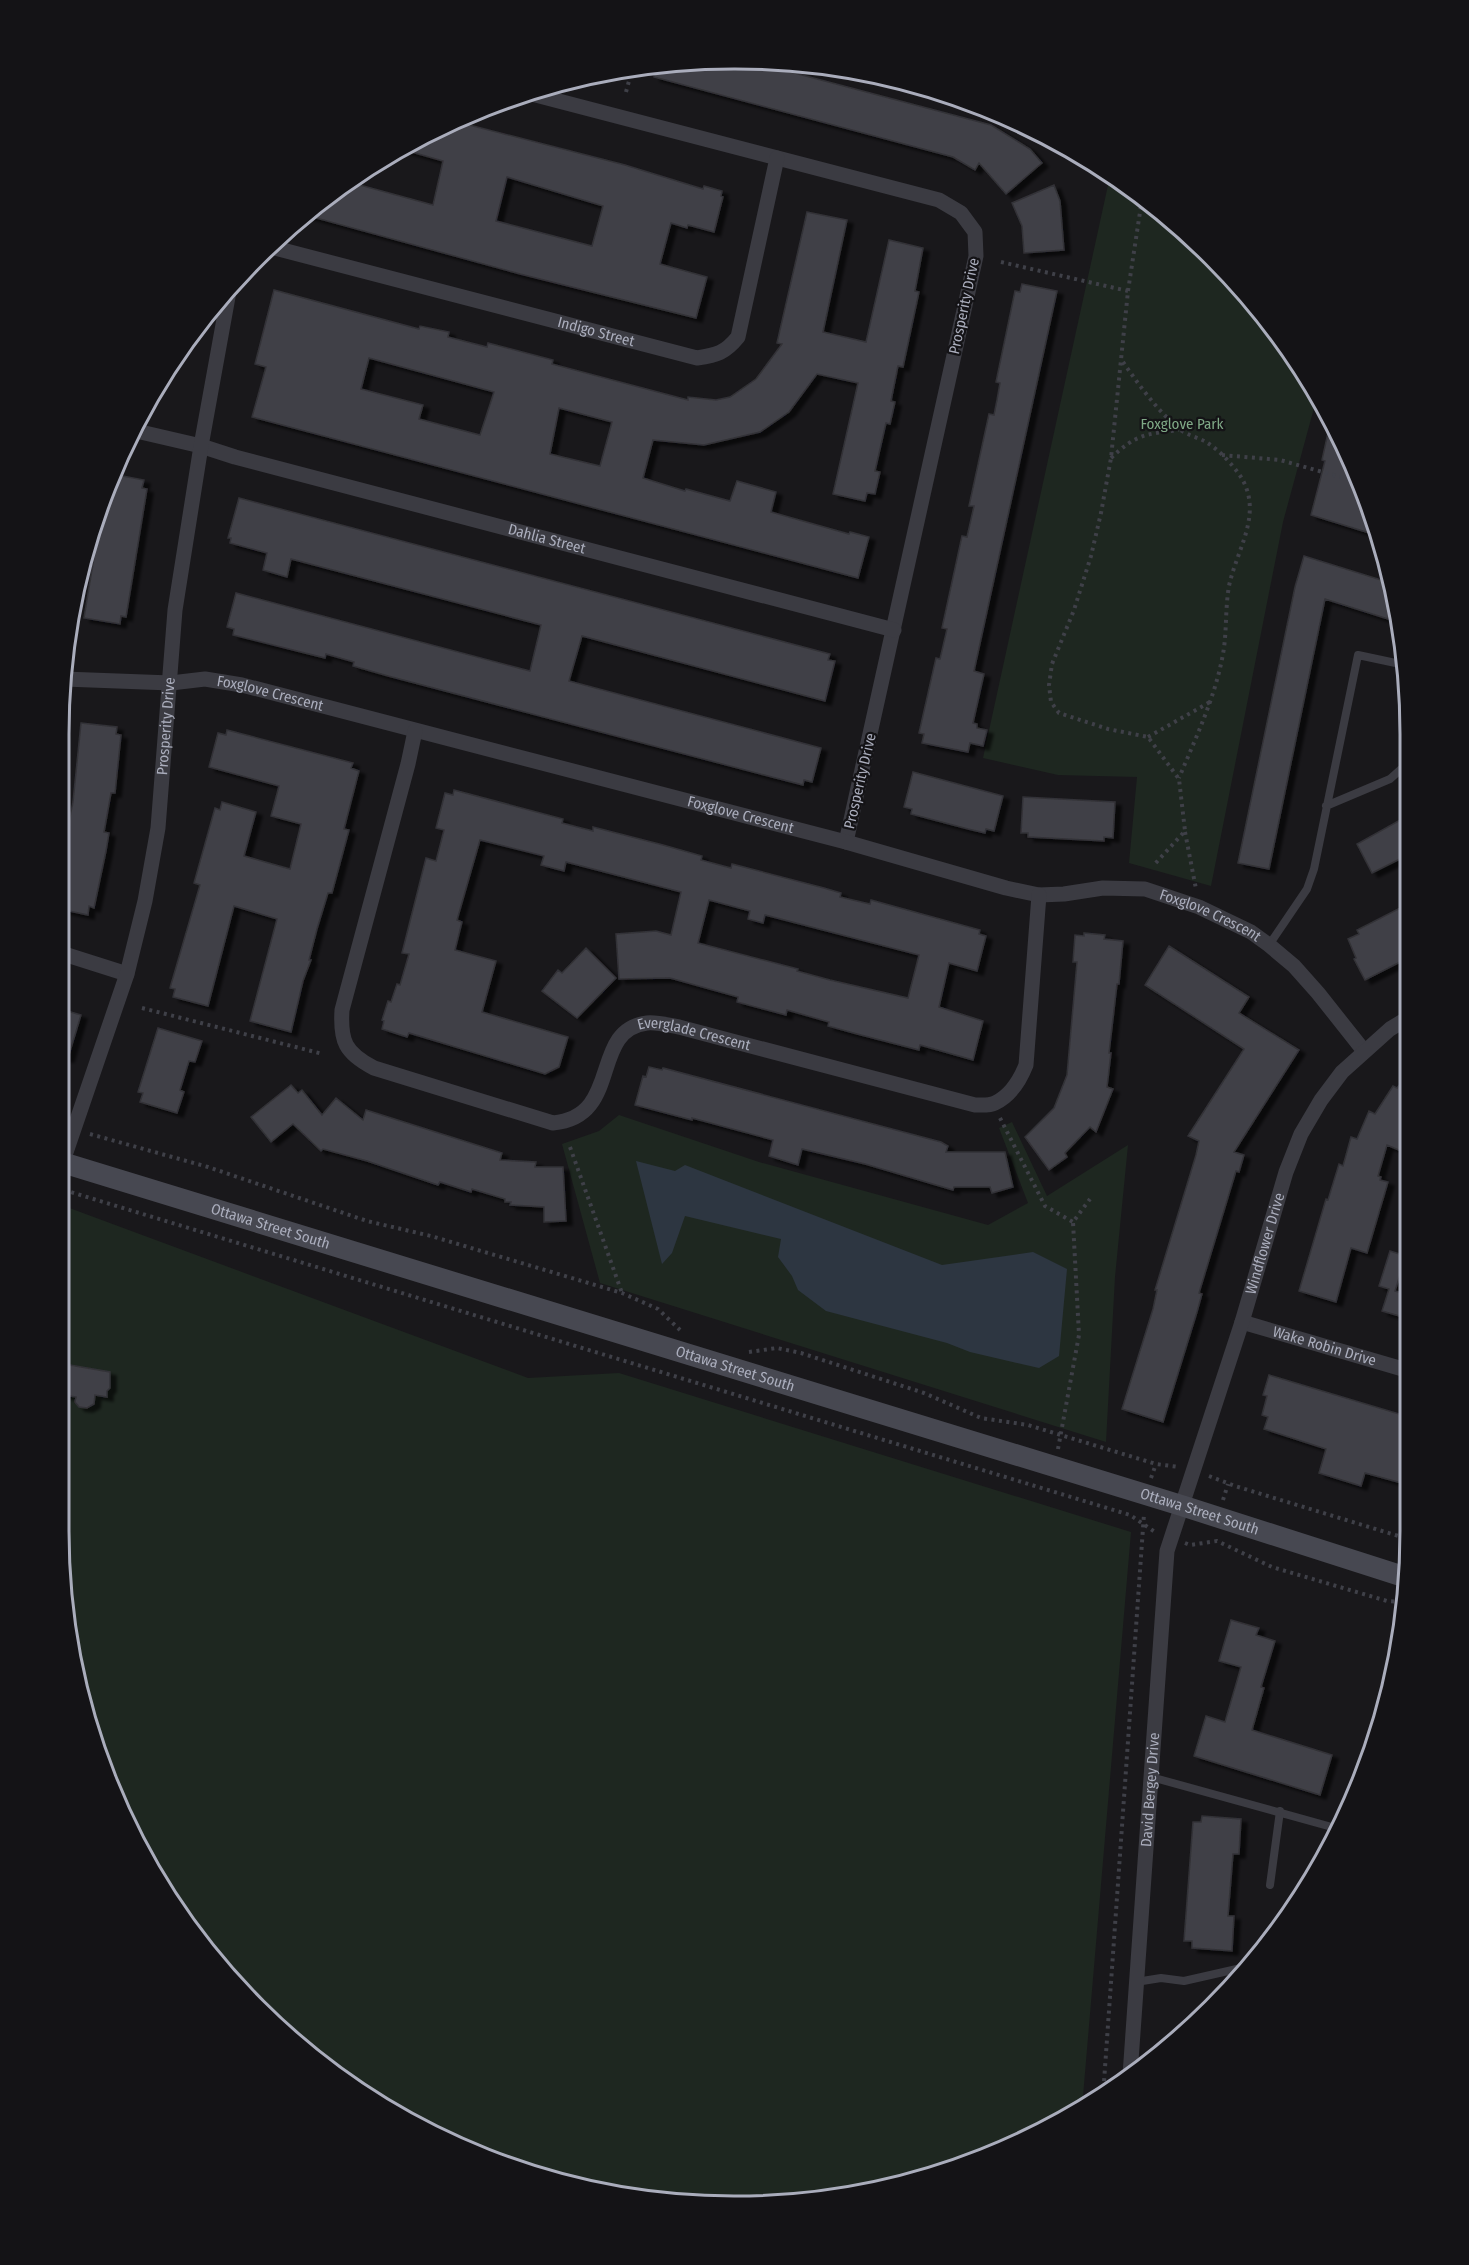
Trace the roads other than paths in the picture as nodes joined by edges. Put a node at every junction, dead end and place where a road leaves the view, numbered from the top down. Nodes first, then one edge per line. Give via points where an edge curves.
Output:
1 (544, 97) edge
2 (777, 158) junction
3 (280, 249) edge
4 (227, 305) edge
5 (142, 432) edge
6 (201, 446) junction
7 (894, 630) junction
8 (1396, 663) edge
9 (71, 679) edge
10 (171, 682) junction
11 (415, 731) junction
12 (1400, 770) edge
13 (1326, 806) junction
14 (846, 842) junction
15 (1039, 895) junction
16 (1269, 945) junction
17 (69, 956) edge
18 (127, 974) junction
19 (1400, 1023) edge
20 (1364, 1051) junction
21 (69, 1143) edge
22 (69, 1165) edge
23 (1242, 1322) junction
24 (1400, 1368) edge
25 (1183, 1506) junction
26 (1399, 1575) edge
27 (1151, 1777) junction
28 (1280, 1811) junction
29 (1330, 1826) edge
30 (1270, 1886) dead end
31 (1235, 1970) edge
32 (1136, 1982) junction
33 (1131, 2065) edge

1 - 2 street, Prosperity Drive
2 - 3 street, Indigo Street via 738,337 729,349 715,356 697,358
2 - 7 street, Prosperity Drive via 939,200 961,213 975,232 975,256
4 - 6 street, Prosperity Drive
5 - 6 street, Dahlia Street
6 - 7 street, Dahlia Street
6 - 10 street, Prosperity Drive via 175,610
7 - 14 street, Prosperity Drive
8 - 13 lane via 1358,655
9 - 10 street, Foxglove Crescent
10 - 11 street, Foxglove Crescent via 204,679 242,685
10 - 18 street, Prosperity Drive via 158,828
11 - 14 street, Foxglove Crescent
11 - 15 street, Everglade Crescent via 342,1010 341,1031 347,1049 374,1068 553,1123 568,1122 589,1109 618,1040 645,1023 679,1027 975,1105 993,1104 1016,1085 1026,1065
12 - 13 lane via 1390,779
13 - 16 lane via 1307,889
14 - 15 street, Foxglove Crescent
15 - 16 street, Foxglove Crescent via 1103,888 1144,889 1199,907
16 - 20 street, Foxglove Crescent via 1294,966
17 - 18 street
18 - 21 street, Prosperity Drive
19 - 20 street, Windflower Drive
20 - 23 street, Windflower Drive via 1342,1072 1301,1134
22 - 25 main road, Ottawa Street South
23 - 24 street, Wake Robin Drive
23 - 25 street, Windflower Drive
25 - 26 main road, Ottawa Street South
25 - 27 street, David Bergey Drive via 1167,1551
27 - 28 lane
27 - 32 street, David Bergey Drive
28 - 29 lane
28 - 30 lane
31 - 32 lane via 1184,1981 1161,1978
32 - 33 street, David Bergey Drive

